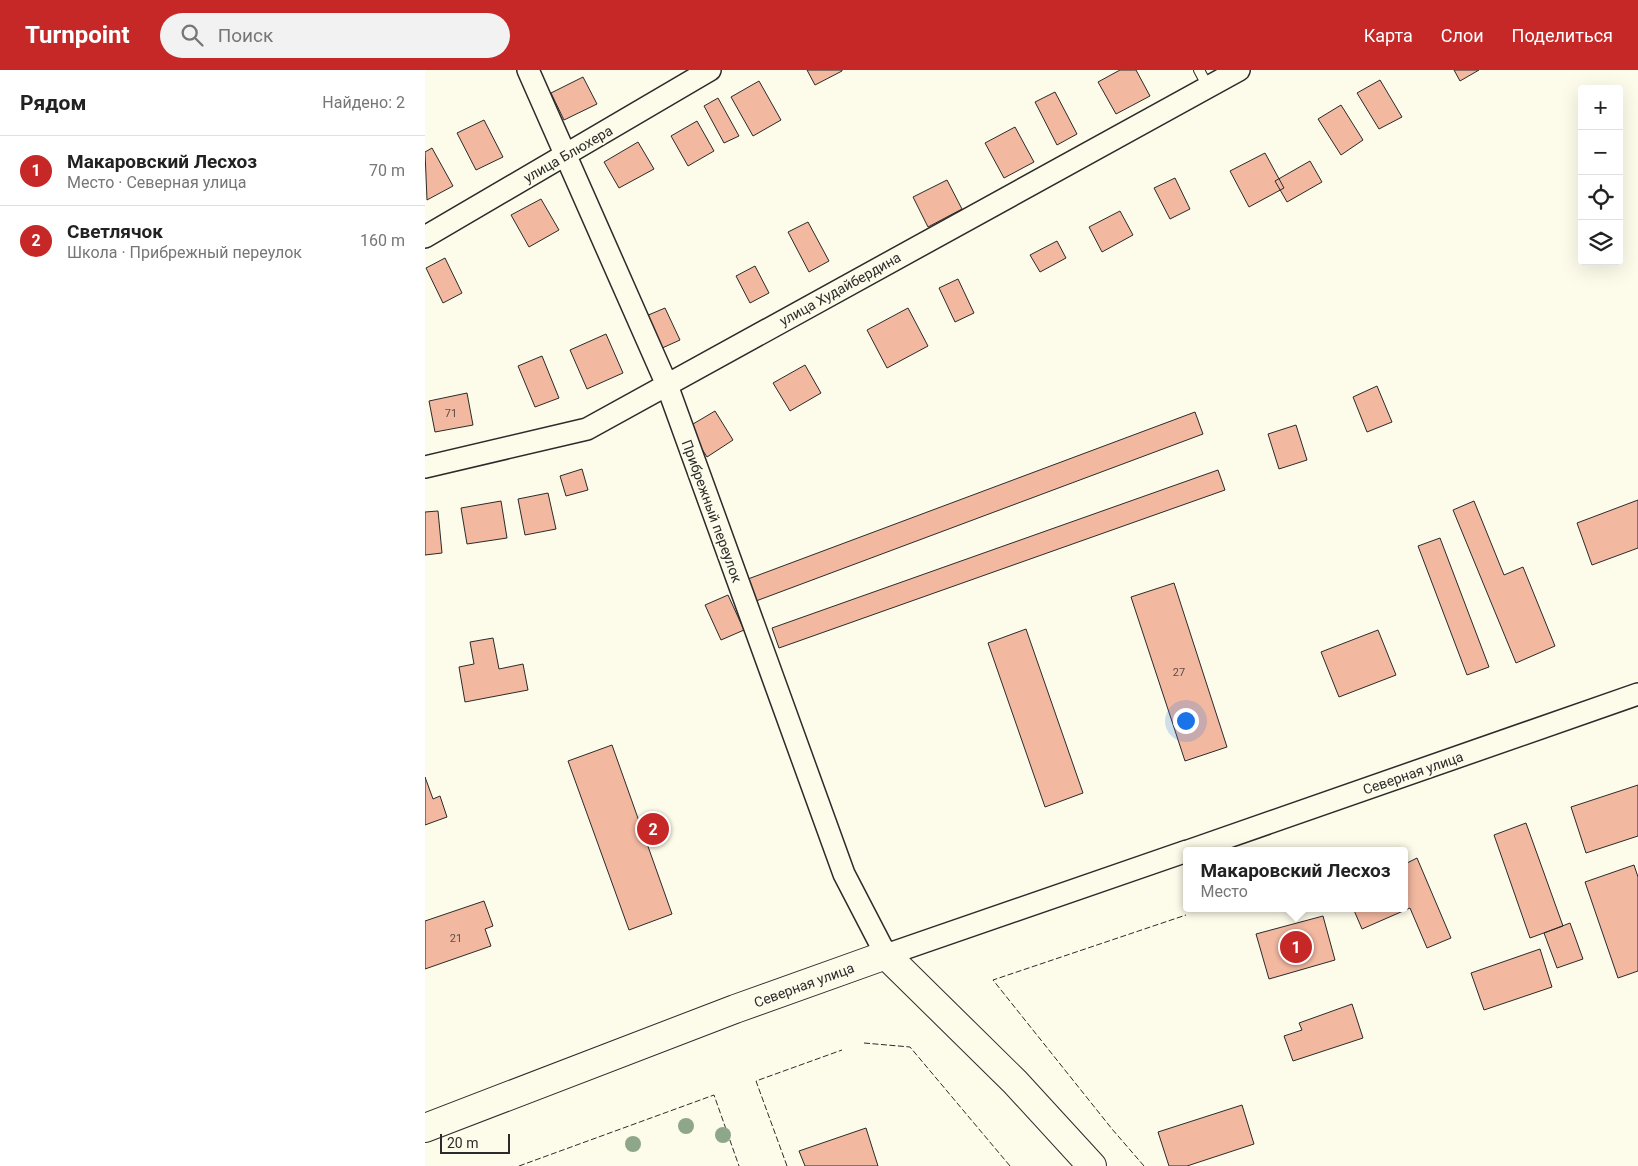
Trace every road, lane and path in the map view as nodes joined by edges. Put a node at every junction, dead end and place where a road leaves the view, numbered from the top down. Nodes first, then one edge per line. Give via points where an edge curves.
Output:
1 (528, 70) edge
2 (710, 70) edge
3 (1239, 70) edge
4 (1204, 78) edge
5 (565, 155) junction
6 (425, 238) edge
7 (667, 385) junction
8 (425, 467) edge
9 (1638, 694) edge
10 (1199, 847) edge
11 (1183, 853) edge
12 (886, 955) junction
13 (425, 1128) edge
14 (1092, 1166) edge

1 - 5 street, Прибрежный переулок
2 - 5 street, улица Блюхера
3 - 4 street, улица Худайбердина
4 - 7 street, улица Худайбердина
5 - 6 street, улица Блюхера
5 - 7 street, Прибрежный переулок
7 - 8 street, улица Худайбердина via 587,429
7 - 12 street, Прибрежный переулок via 844,874
9 - 10 street, Северная улица
11 - 12 street, Северная улица
12 - 13 main road, Северная улица
12 - 14 main road via 1015,1082

